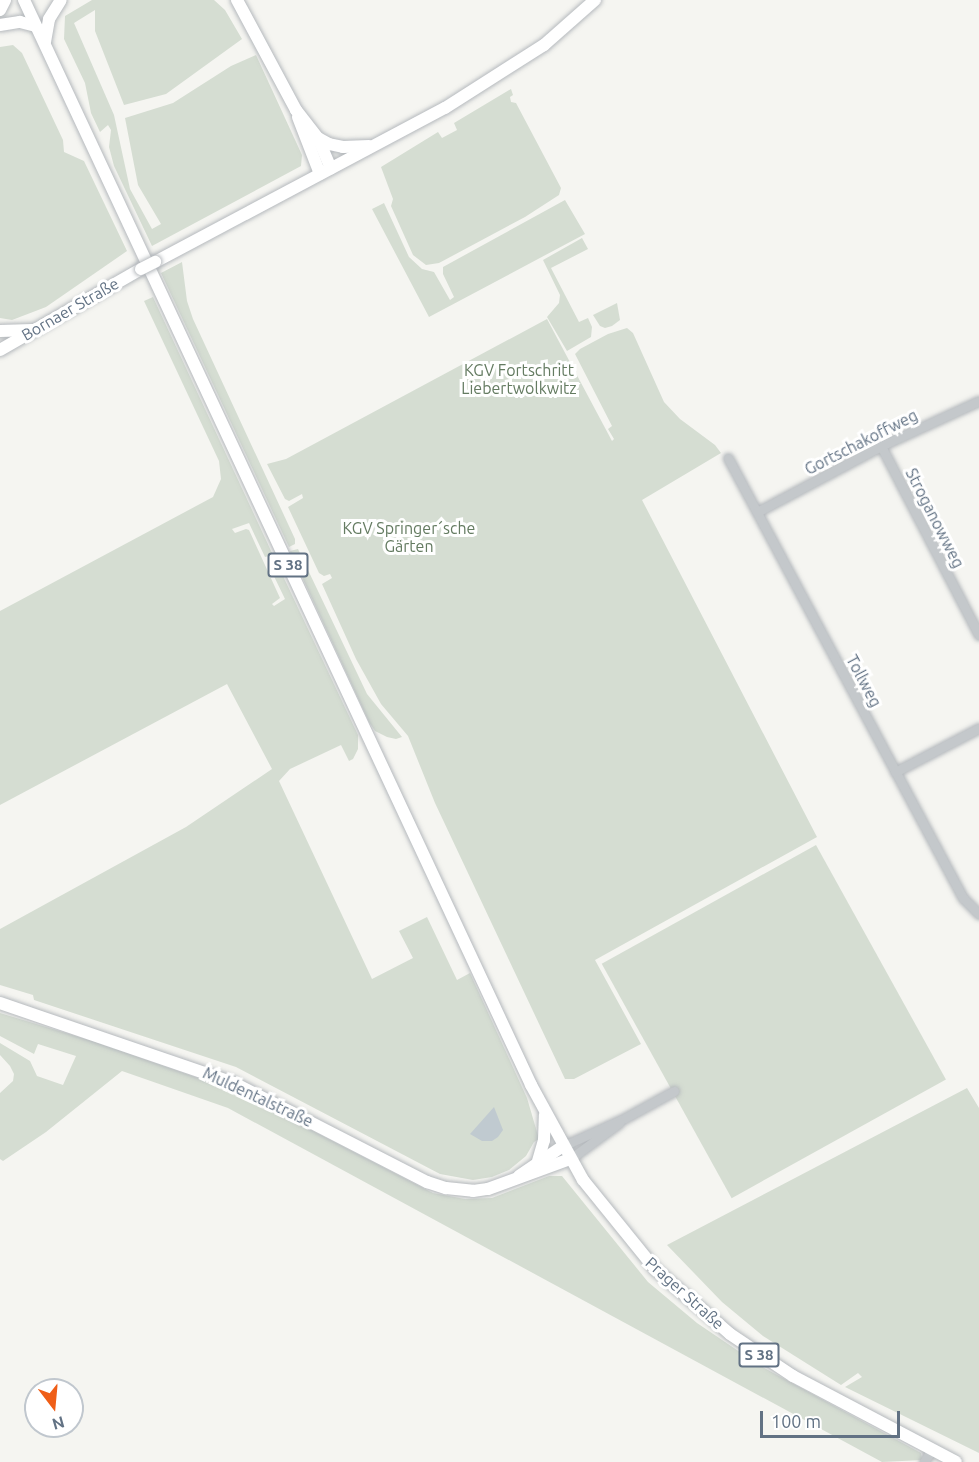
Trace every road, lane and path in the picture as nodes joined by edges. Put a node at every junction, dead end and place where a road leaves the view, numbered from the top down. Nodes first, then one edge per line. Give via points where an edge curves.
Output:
1 (5, 0) edge
2 (24, 0) edge
3 (61, 0) edge
4 (237, 0) edge
5 (595, 0) edge
6 (0, 10) edge
7 (0, 26) edge
8 (36, 26) junction
9 (44, 43) junction
10 (296, 110) junction
11 (318, 138) junction
12 (373, 146) junction
13 (331, 168) junction
14 (320, 174) junction
15 (33, 330) junction
16 (0, 331) edge
17 (0, 350) edge
18 (979, 401) edge
19 (881, 446) junction
20 (728, 458) dead end
21 (757, 512) junction
22 (979, 635) edge
23 (979, 728) edge
24 (895, 772) junction
25 (979, 914) edge
26 (0, 1003) edge
27 (674, 1091) dead end
28 (546, 1114) junction
29 (625, 1118) junction
30 (563, 1146) junction
31 (570, 1159) junction
32 (538, 1161) junction
33 (511, 1182) junction
34 (932, 1449) junction
35 (924, 1462) edge
36 (956, 1462) edge

1 - 6 main road
2 - 8 main road, S 38
3 - 9 main road via 49,19
4 - 10 main road
5 - 12 main road, Bornaer Straße via 511,69
7 - 8 main road via 20,21
8 - 9 main road, S 38
9 - 28 main road, S 38
10 - 11 main road
10 - 14 main road
11 - 12 main road via 343,147
11 - 13 main road
12 - 13 main road, Bornaer Straße
13 - 14 main road, Bornaer Straße
14 - 15 main road, Bornaer Straße, bridge
15 - 16 main road
15 - 17 main road, Bornaer Straße
18 - 19 street, Gortschakoffweg
19 - 21 street, Gortschakoffweg
19 - 22 street, Stroganowweg
20 - 21 street, Tollweg
21 - 24 street, Tollweg
23 - 24 street
24 - 25 street, Tollweg via 963,898
26 - 33 main road, Muldentalstraße via 234,1083 427,1182 459,1191
27 - 29 street, Muldentalstraße
28 - 30 main road, S 38
28 - 32 main road
29 - 30 street, Muldentalstraße
29 - 31 street, Muldentalstraße
30 - 31 main road, S 38
30 - 32 main road, Muldentalstraße
31 - 33 main road, Muldentalstraße
31 - 34 main road, Prager Straße / S 38 via 630,1240 699,1310 793,1376
32 - 33 main road, Muldentalstraße
34 - 35 street
34 - 36 main road, Prager Straße / S 38

